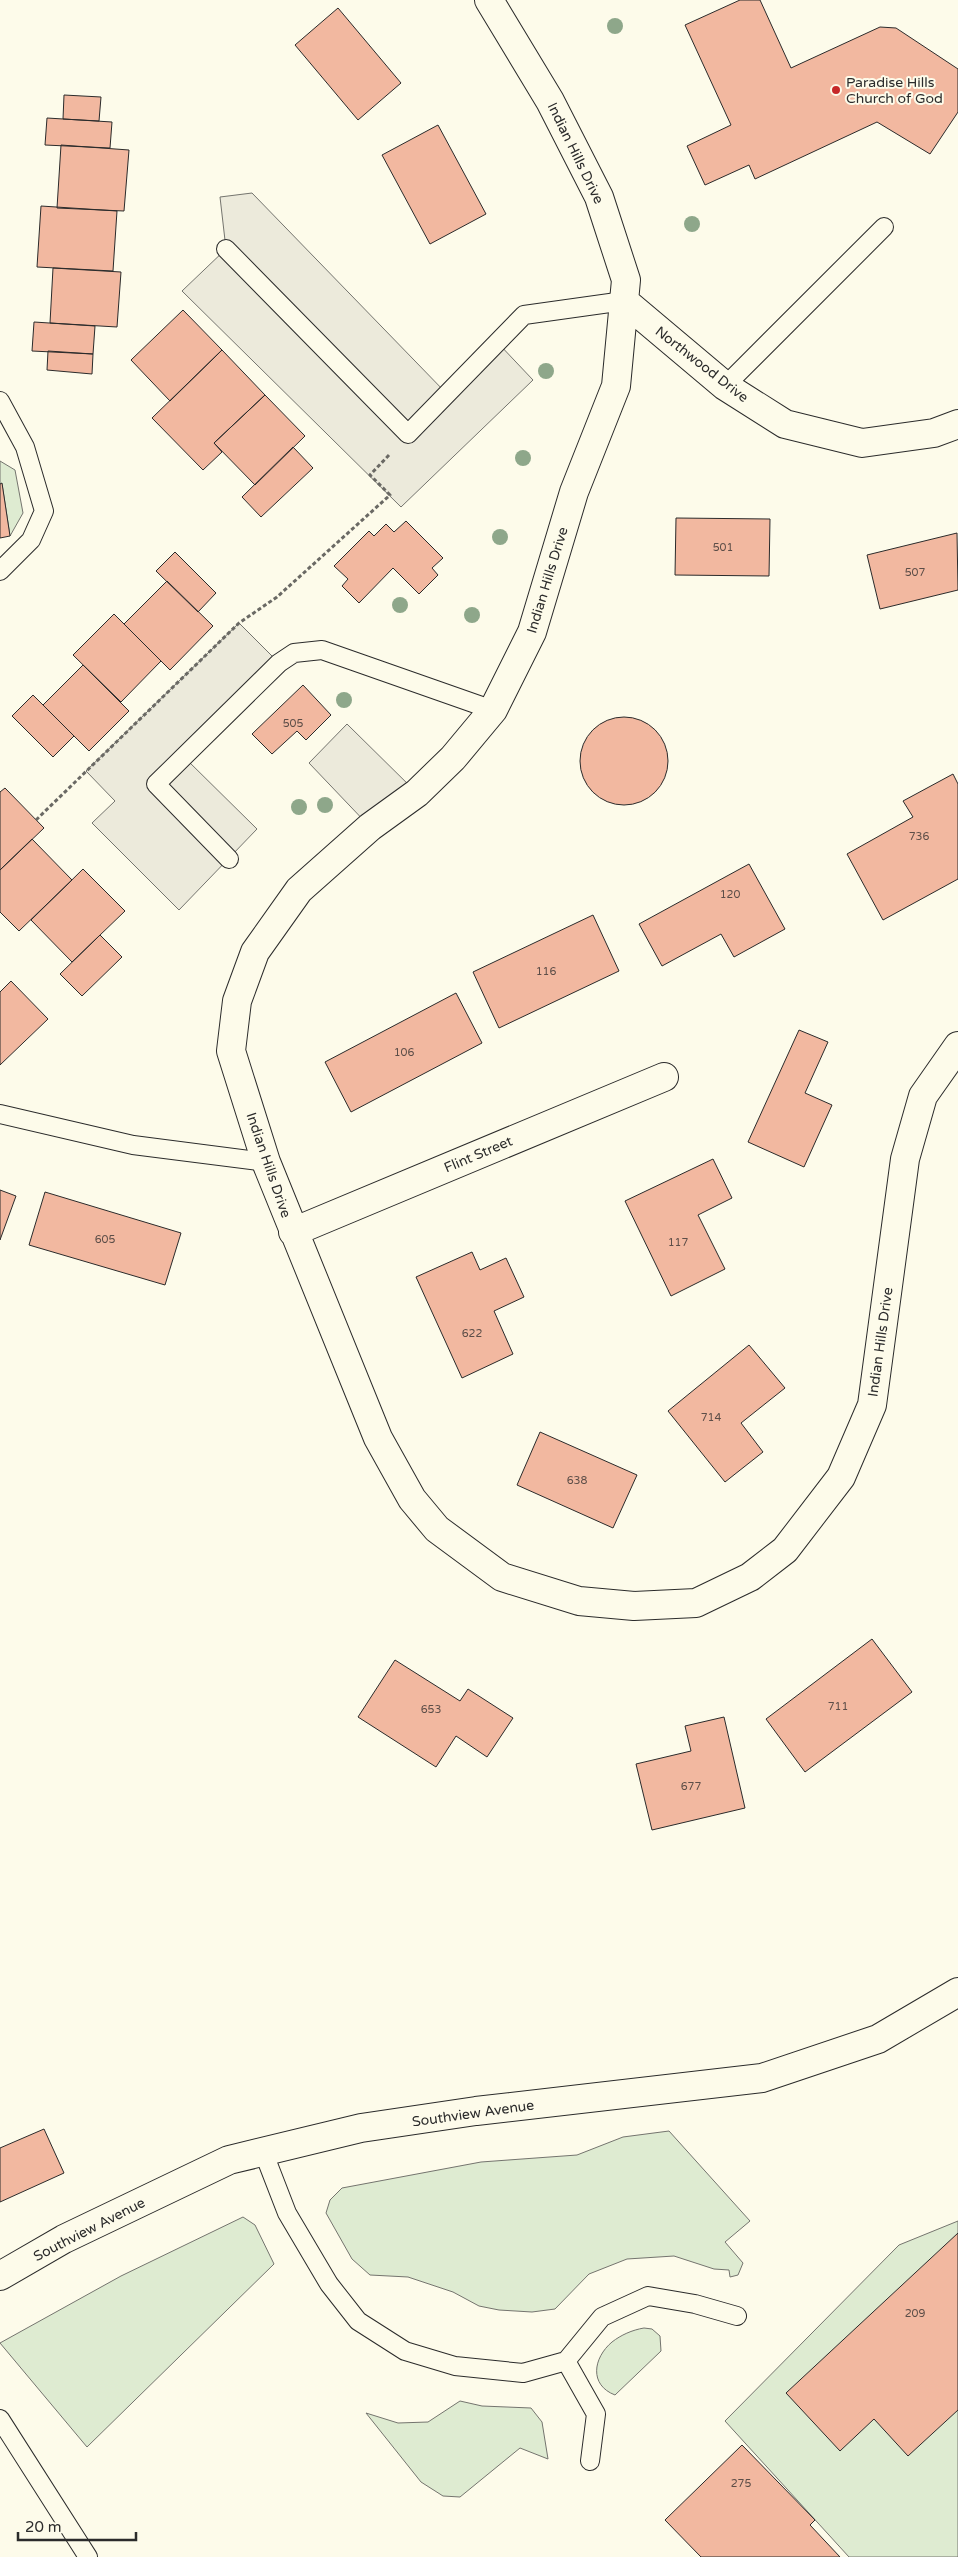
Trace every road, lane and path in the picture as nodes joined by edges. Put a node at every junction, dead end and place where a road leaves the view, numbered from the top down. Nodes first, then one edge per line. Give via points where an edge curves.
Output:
1 (489, 0) edge
2 (884, 227) dead end
3 (226, 249) dead end
4 (624, 301) junction
5 (725, 386) junction
6 (1, 406) edge
7 (958, 424) edge
8 (408, 434) junction
9 (0, 571) edge
10 (493, 710) junction
11 (36, 820) dead end
12 (229, 859) dead end
13 (958, 1046) edge
14 (664, 1077) dead end
15 (0, 1114) edge
16 (266, 1162) junction
17 (293, 1232) junction
18 (958, 1992) edge
19 (263, 2151) junction
20 (0, 2276) edge
21 (737, 2316) dead end
22 (566, 2362) junction
23 (0, 2419) edge
24 (590, 2461) dead end
25 (88, 2557) edge

1 - 4 street, Indian Hills Drive via 550,100 600,197 626,280
2 - 5 lane
3 - 8 lane
4 - 5 street, Northwood Drive
4 - 8 lane via 524,315
4 - 10 street, Indian Hills Drive via 616,386 574,492 532,632
5 - 7 street, Northwood Drive via 785,424 862,443 934,433
6 - 9 lane via 25,447 44,511 31,540
8 - 11 path via 370,475 390,495 276,596 239,623
10 - 12 lane via 322,650 294,653 279,663 156,784
10 - 16 street, Indian Hills Drive via 453,758 417,793 370,828 300,890 254,952 237,1001 231,1050
13 - 17 street, Indian Hills Drive via 923,1096 905,1159 872,1405 841,1477 785,1550 750,1577 696,1603 634,1606 579,1601 502,1577 437,1529 412,1499 378,1438
14 - 17 street, Flint Street
15 - 16 lane via 133,1145
16 - 17 street, Indian Hills Drive
18 - 19 street, Southview Avenue via 878,2039 762,2078 361,2128
19 - 20 street, Southview Avenue via 220,2164 64,2239
19 - 22 lane via 287,2213 329,2284 358,2321 405,2351 455,2366 523,2373
21 - 22 lane via 648,2296 602,2317
22 - 24 lane via 596,2414
23 - 25 lane

